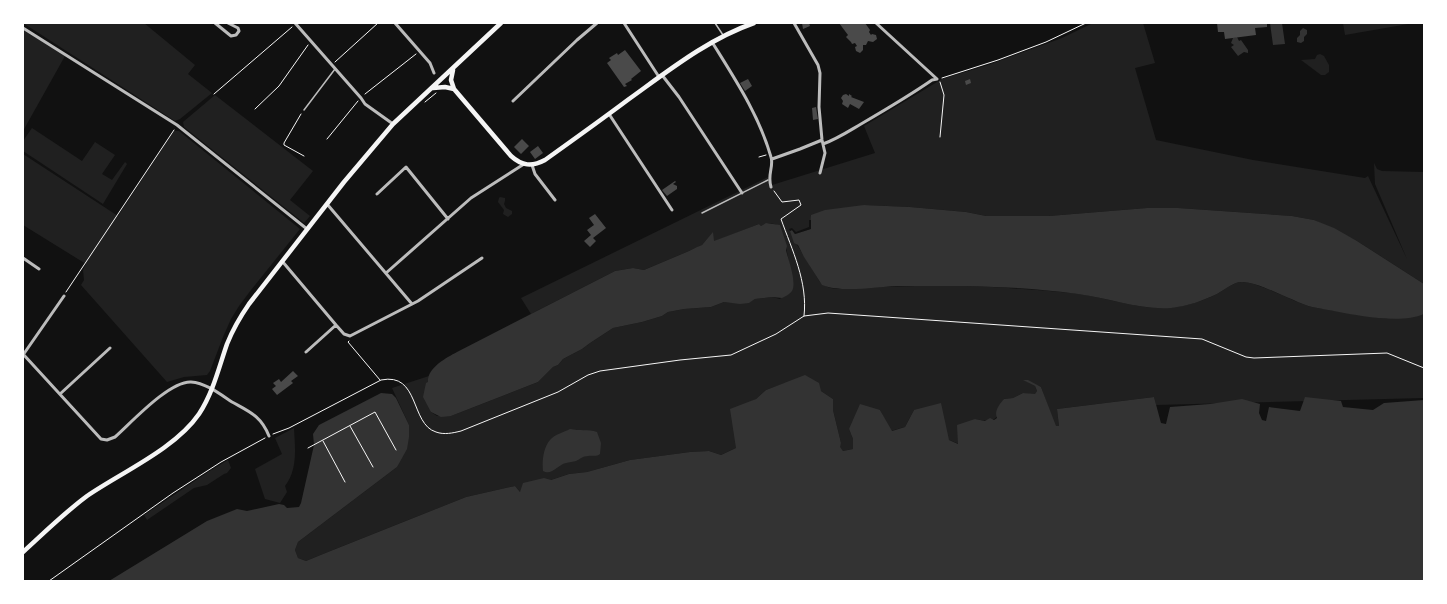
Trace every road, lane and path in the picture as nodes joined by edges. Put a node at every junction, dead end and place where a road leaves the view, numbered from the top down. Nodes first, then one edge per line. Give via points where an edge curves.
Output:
1 (215, 23) edge
2 (228, 23) edge
3 (296, 23) edge
4 (378, 23) edge
5 (395, 23) edge
6 (501, 23) edge
7 (597, 23) edge
8 (624, 23) edge
9 (715, 23) edge
10 (754, 23) edge
11 (794, 23) edge
12 (876, 23) edge
13 (1086, 23) edge
14 (23, 28) edge
15 (723, 36) junction
16 (310, 41) junction
17 (712, 42) junction
18 (420, 51) junction
19 (332, 66) junction
20 (453, 68) junction
21 (335, 69) junction
22 (434, 73) dead end
23 (661, 76) junction
24 (937, 79) junction
25 (431, 89) junction
26 (454, 89) junction
27 (439, 91) dead end
28 (214, 94) dead end
29 (361, 98) junction
30 (513, 100) dead end
31 (422, 105) dead end
32 (255, 108) dead end
33 (304, 110) joint
34 (609, 114) junction
35 (393, 124) junction
36 (177, 125) junction
37 (940, 137) dead end
38 (327, 139) dead end
39 (822, 140) junction
40 (823, 144) junction
41 (304, 156) dead end
42 (761, 156) dead end
43 (759, 157) dead end
44 (772, 159) junction
45 (524, 164) junction
46 (532, 165) junction
47 (820, 173) dead end
48 (769, 178) junction
49 (771, 187) joint
50 (742, 193) junction
51 (377, 194) dead end
52 (555, 200) dead end
53 (327, 204) junction
54 (672, 210) dead end
55 (702, 213) dead end
56 (448, 219) junction
57 (307, 229) junction
58 (23, 258) edge
59 (482, 258) dead end
60 (282, 261) junction
61 (39, 268) dead end
62 (386, 273) junction
63 (64, 296) joint
64 (412, 304) junction
65 (804, 316) junction
66 (336, 325) junction
67 (348, 342) dead end
68 (110, 348) dead end
69 (306, 352) dead end
70 (23, 355) edge
71 (1424, 368) edge
72 (381, 380) junction
73 (211, 389) junction
74 (60, 394) junction
75 (350, 425) junction
76 (270, 436) junction
77 (322, 441) junction
78 (308, 448) dead end
79 (396, 450) dead end
80 (373, 467) dead end
81 (345, 482) dead end
82 (23, 552) edge
83 (49, 581) edge

1 - 2 street via 231,36 236,36 238,28
3 - 16 street
3 - 28 path
4 - 19 path
5 - 18 street
6 - 20 main road
7 - 30 street
8 - 23 street
9 - 15 lane
10 - 15 main road
11 - 39 street via 820,73 819,107
12 - 24 street
13 - 24 path via 1039,45
14 - 36 street
15 - 17 main road
16 - 19 street
16 - 32 path via 280,85
17 - 23 main road
17 - 44 street via 754,111
18 - 22 street
18 - 29 path
19 - 21 street
20 - 25 main road
20 - 26 main road via 450,80
21 - 29 street
21 - 33 lane
23 - 34 main road
23 - 50 street via 678,96
24 - 37 path via 944,95
24 - 40 street
25 - 26 main road
25 - 35 main road
26 - 45 main road via 511,156
27 - 31 path
29 - 35 street via 365,104
29 - 38 path
33 - 41 path via 284,145
34 - 46 main road via 545,160
34 - 54 street
35 - 53 main road
36 - 57 street
36 - 63 path
39 - 40 street
39 - 44 street
40 - 47 street via 825,153
42 - 43 path
44 - 48 street
45 - 46 main road
45 - 56 street via 471,198
46 - 52 street via 535,174
48 - 49 street
48 - 50 lane
49 - 65 path via 782,202 799,200 802,205 782,219 804,289
50 - 55 lane
51 - 56 street via 406,167
53 - 57 main road
53 - 62 street
56 - 62 street
57 - 60 main road
58 - 61 street
59 - 64 street
60 - 66 street
60 - 73 main road via 238,319
62 - 64 street
63 - 70 street
64 - 66 street via 350,336 344,334
65 - 71 path via 828,313 1202,339 1254,358 1387,353
65 - 72 path via 776,334 731,355 600,371 558,392 449,434 436,432 425,425 409,390 389,378
66 - 69 street
67 - 72 path
68 - 74 street
70 - 74 street
72 - 76 path
73 - 74 street via 192,382 173,386 115,437 107,440 101,438
73 - 76 street via 259,418
73 - 82 main road via 198,415 172,441 86,497
75 - 77 path
75 - 79 path via 375,412
75 - 80 path
76 - 83 path via 221,462 173,493
77 - 78 path
77 - 81 path

